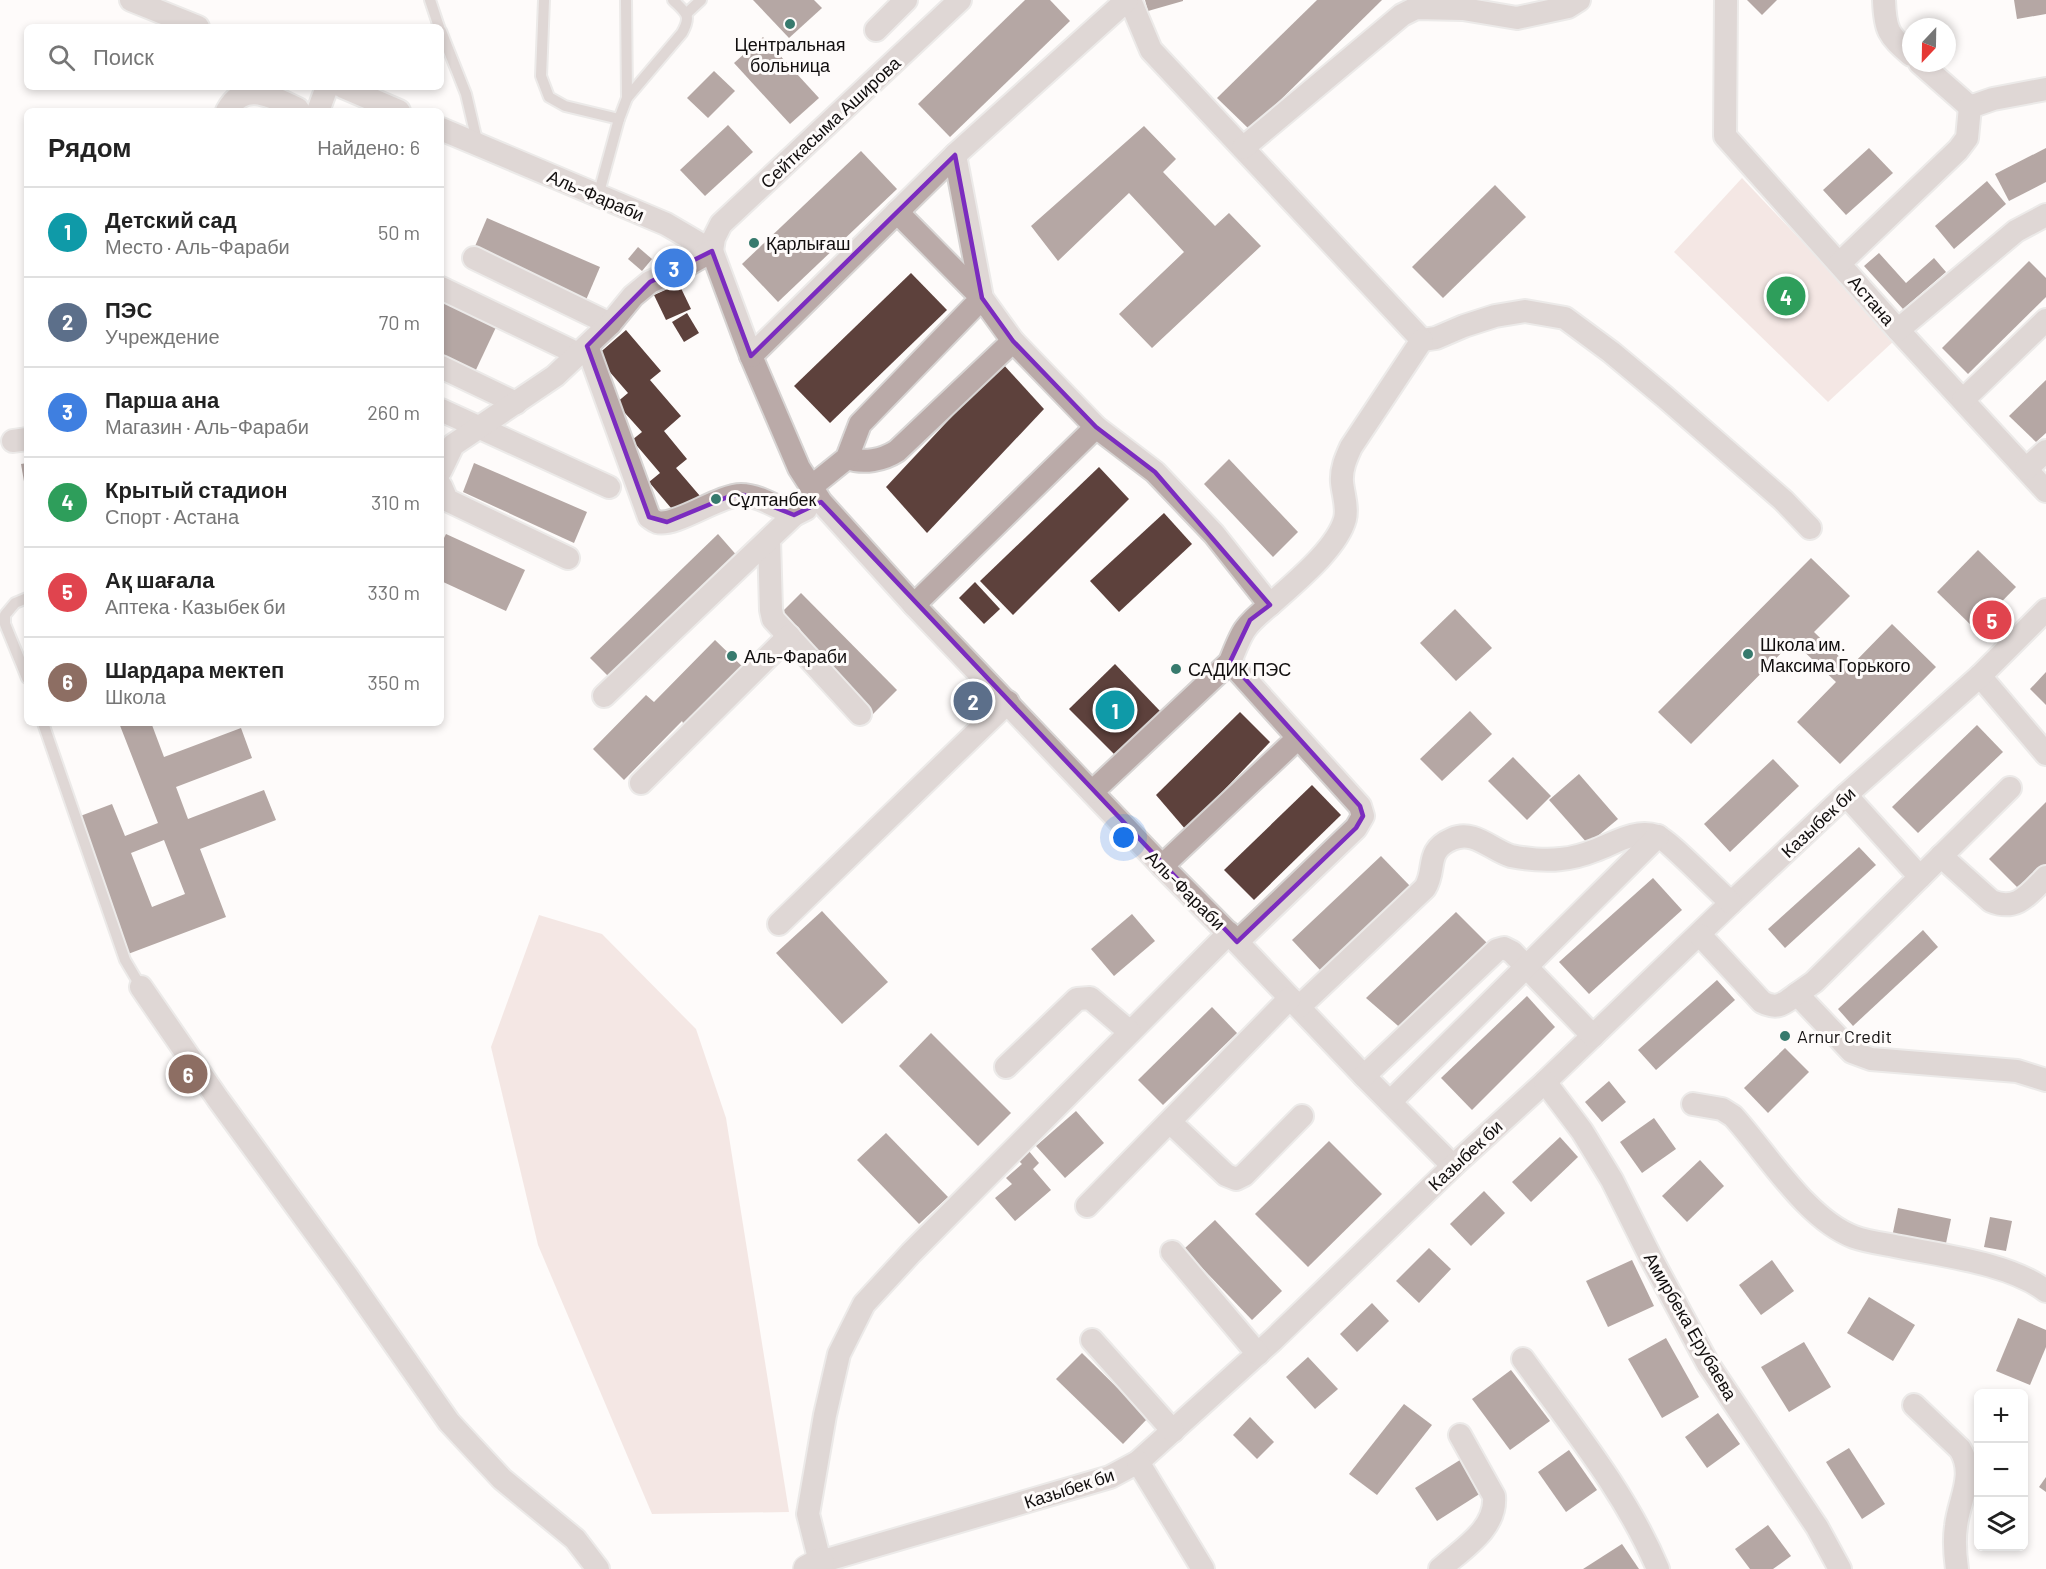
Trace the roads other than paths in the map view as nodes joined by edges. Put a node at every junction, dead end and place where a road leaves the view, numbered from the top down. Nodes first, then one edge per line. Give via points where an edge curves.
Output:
1 (131, 0) edge
2 (430, 0) edge
3 (544, 0) edge
4 (626, 0) edge
5 (673, 0) edge
6 (701, 0) edge
7 (906, 0) edge
8 (960, 0) edge
9 (1128, 0) edge
10 (1579, 0) edge
11 (1726, 0) edge
12 (1884, 0) edge
13 (687, 13) junction
14 (191, 24) edge
15 (439, 24) edge
16 (876, 30) dead end
17 (444, 39) edge
18 (1902, 47) edge
19 (1930, 72) edge
20 (2046, 89) edge
21 (324, 90) edge
22 (350, 90) edge
23 (627, 98) junction
24 (1970, 107) junction
25 (229, 108) edge
26 (299, 108) edge
27 (306, 108) edge
28 (392, 108) edge
29 (619, 119) junction
30 (444, 130) edge
31 (478, 145) junction
32 (1243, 148) junction
33 (955, 155) junction
34 (598, 196) junction
35 (897, 212) junction
36 (2046, 215) edge
37 (712, 251) junction
38 (474, 258) dead end
39 (1840, 263) junction
40 (444, 289) edge
41 (982, 298) junction
42 (2046, 320) edge
43 (610, 324) junction
44 (1898, 330) junction
45 (1422, 340) junction
46 (1013, 341) junction
47 (583, 350) junction
48 (750, 356) junction
49 (444, 368) edge
50 (1962, 400) junction
51 (516, 403) junction
52 (444, 411) edge
53 (1096, 426) junction
54 (479, 428) junction
55 (2046, 451) edge
56 (444, 458) edge
57 (848, 458) junction
58 (2026, 469) junction
59 (609, 488) dead end
60 (2046, 491) edge
61 (444, 493) edge
62 (816, 494) junction
63 (794, 515) junction
64 (1810, 528) dead end
65 (769, 539) junction
66 (568, 558) dead end
67 (24, 599) edge
68 (914, 605) junction
69 (1270, 605) junction
70 (2046, 610) edge
71 (789, 636) junction
72 (1230, 662) junction
73 (24, 671) edge
74 (1980, 676) junction
75 (603, 696) dead end
76 (1008, 702) junction
77 (860, 714) dead end
78 (44, 726) edge
79 (1298, 738) junction
80 (2046, 754) edge
81 (640, 783) dead end
82 (2010, 788) dead end
83 (1092, 792) junction
84 (1846, 795) junction
85 (1658, 836) junction
86 (1941, 856) junction
87 (1162, 866) junction
88 (1920, 877) junction
89 (2046, 878) edge
90 (1731, 903) junction
91 (779, 924) dead end
92 (1700, 935) junction
93 (1233, 938) junction
94 (1527, 967) junction
95 (141, 987) joint
96 (1797, 994) junction
97 (1294, 1003) junction
98 (1130, 1032) junction
99 (1593, 1036) junction
100 (1006, 1067) dead end
101 (1364, 1076) junction
102 (2046, 1080) edge
103 (1545, 1082) junction
104 (1390, 1102) junction
105 (1693, 1104) dead end
106 (1302, 1116) dead end
107 (1170, 1122) junction
108 (1453, 1166) junction
109 (1087, 1206) dead end
110 (1172, 1252) dead end
111 (2046, 1291) edge
112 (1092, 1340) dead end
113 (1258, 1354) junction
114 (1522, 1359) dead end
115 (1914, 1405) dead end
116 (1173, 1431) junction
117 (1460, 1436) dead end
118 (1138, 1462) junction
119 (813, 1566) edge
120 (598, 1569) edge
121 (1203, 1569) edge
122 (1440, 1569) edge
123 (1658, 1569) edge
124 (1840, 1569) edge
125 (1957, 1569) edge

1 - 14 street
2 - 15 lane
3 - 29 lane via 541,76 549,97 565,106
4 - 23 lane
5 - 13 lane
6 - 13 lane
7 - 16 street
8 - 37 street, Сейткасыма Аширова via 721,224
9 - 32 street via 1151,50
9 - 33 street
10 - 32 street via 1568,7 1517,18 1463,9 1416,8 1402,15
11 - 39 street via 1725,136
12 - 18 street via 1885,24
13 - 23 lane via 688,22 682,33
17 - 31 lane via 466,94
19 - 24 street
20 - 24 street
21 - 27 street
22 - 28 street
23 - 29 lane
24 - 39 street, Астана via 1967,138 1958,150
25 - 26 street via 246,93 261,93
29 - 34 lane
30 - 31 street, Аль-Фараби
31 - 34 street, Аль-Фараби
32 - 45 street
33 - 35 street
33 - 41 street
34 - 37 street, Аль-Фараби via 666,224
35 - 41 street
35 - 48 street
36 - 44 street via 2016,231
37 - 43 street via 650,282
37 - 48 street, Аль-Фараби
38 - 43 street
39 - 44 street, Астана
40 - 47 street
41 - 46 street
41 - 57 street via 860,424
42 - 50 street
43 - 47 street
44 - 50 street, Астана
45 - 64 street via 1525,310 1565,318 1665,397
45 - 69 street via 1351,447 1341,480 1346,518 1335,538 1312,567
46 - 53 street
46 - 57 street via 886,458
47 - 51 street via 555,376
47 - 63 street via 649,517 667,522 730,496 744,495
48 - 62 street, Аль-Фараби via 799,468
49 - 51 street
50 - 58 street, Астана
51 - 54 street
52 - 54 street
53 - 68 street
53 - 69 street via 1155,472 1214,534
54 - 56 street via 453,445
54 - 59 street
55 - 58 street
57 - 62 street
58 - 60 street, Астана
61 - 66 street via 447,500
62 - 63 street
62 - 68 street, Аль-Фараби
63 - 65 street
65 - 71 street via 771,610 773,619
65 - 75 street
67 - 73 lane via 5,615 5,624
68 - 76 street, Аль-Фараби
69 - 72 street via 1250,620
70 - 74 street, Казыбек би
71 - 77 street
71 - 81 street
72 - 79 street
72 - 83 street
74 - 80 street
74 - 84 street, Казыбек би
76 - 83 street, Аль-Фараби
76 - 91 street
78 - 95 lane via 124,960
79 - 87 street
79 - 93 street via 1360,806 1363,816 1356,828
82 - 86 street
83 - 87 street, Аль-Фараби
84 - 88 street
84 - 90 street, Казыбек би
85 - 90 street
85 - 94 street
85 - 97 street via 1624,837 1595,851 1560,859 1510,855 1475,838 1454,838 1433,853 1425,888
86 - 88 street
86 - 89 street via 1999,904 2023,900
87 - 93 street, Аль-Фараби
88 - 96 street via 1814,982
90 - 92 street, Казыбек би
92 - 96 street via 1762,1002 1772,1007
92 - 99 street, Казыбек би
93 - 97 street, Аль-Фараби
93 - 98 street
94 - 99 street
94 - 101 street via 1512,952 1497,950
94 - 104 street
95 - 120 street via 449,1422 502,1479 575,1539
96 - 102 street via 1852,1052 1871,1059 2017,1071
97 - 101 street, Аль-Фараби
97 - 107 street
98 - 100 street via 1090,998 1083,997
98 - 119 street via 864,1305 838,1354 825,1414 808,1514
99 - 103 street, Казыбек би
101 - 104 street, Аль-Фараби
103 - 108 street, Казыбек би
103 - 124 street, Амирбека Ерубаева via 1612,1180 1708,1364 1817,1527
104 - 108 street, Аль-Фараби
105 - 111 street via 1722,1109 1732,1116 1819,1216 1853,1237 1991,1266 2034,1281
106 - 107 street via 1236,1179 1226,1175
107 - 109 street
108 - 113 street, Казыбек би
110 - 113 street
112 - 116 street
113 - 116 street, Казыбек би
114 - 123 street via 1603,1471 1646,1540
115 - 125 street via 1965,1457 1968,1478 1955,1528
116 - 118 street, Казыбек би
117 - 122 street via 1495,1505 1484,1529
118 - 119 street, Казыбек би via 1110,1477
118 - 121 street

